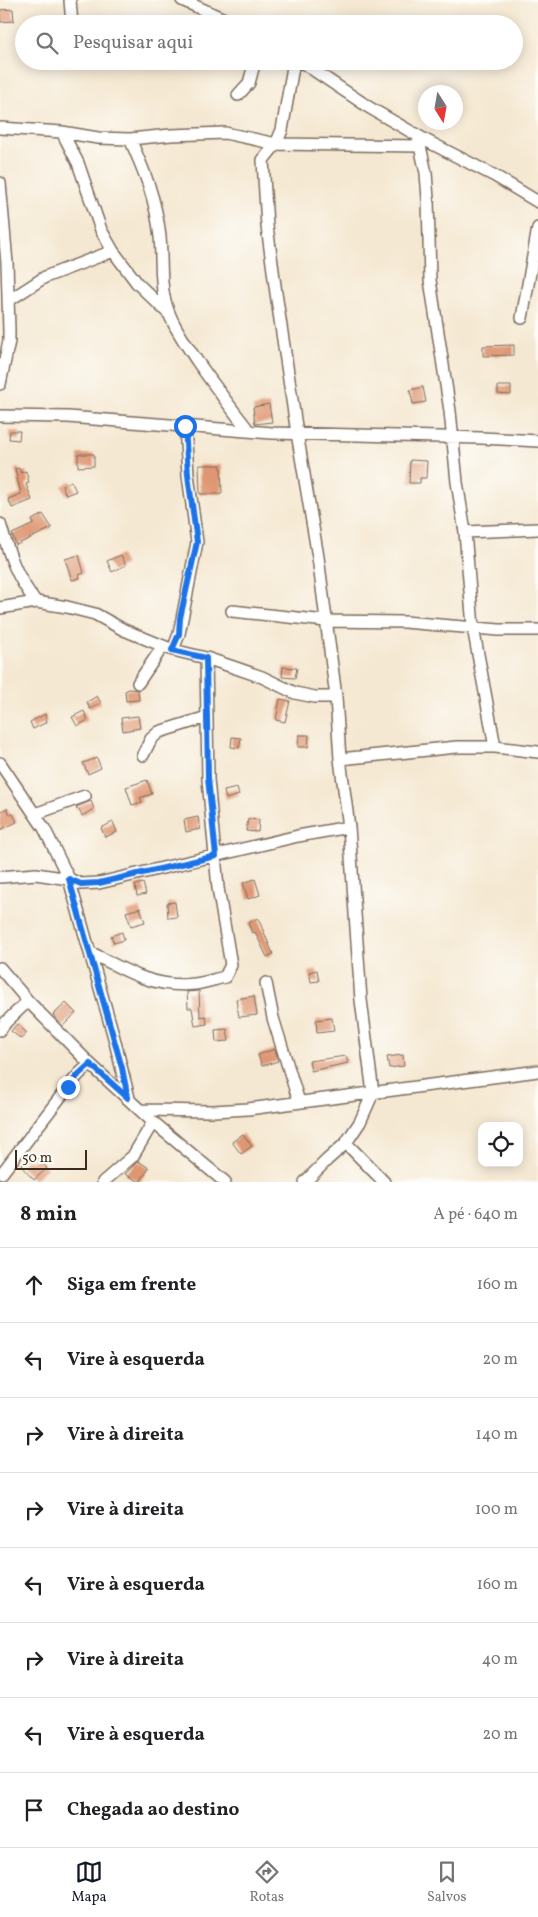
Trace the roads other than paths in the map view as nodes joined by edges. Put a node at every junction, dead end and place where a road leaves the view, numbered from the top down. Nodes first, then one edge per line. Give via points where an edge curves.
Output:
1 (70, 0) edge
2 (182, 0) edge
3 (201, 4) edge
4 (71, 15) edge
5 (220, 15) edge
6 (253, 70) edge
7 (292, 70) edge
8 (313, 70) edge
9 (238, 95) dead end
10 (0, 128) edge
11 (62, 132) junction
12 (130, 139) junction
13 (419, 141) junction
14 (276, 144) junction
15 (0, 183) edge
16 (538, 202) edge
17 (538, 228) edge
18 (113, 252) junction
19 (8, 301) junction
20 (170, 315) junction
21 (522, 318) dead end
22 (0, 384) edge
23 (0, 416) edge
24 (185, 426) junction
25 (249, 432) junction
26 (297, 433) junction
27 (453, 438) junction
28 (538, 441) edge
29 (0, 524) edge
30 (538, 528) edge
31 (465, 532) junction
32 (36, 602) junction
33 (0, 608) edge
34 (232, 611) dead end
35 (326, 621) junction
36 (473, 627) junction
37 (538, 630) edge
38 (168, 648) junction
39 (206, 658) junction
40 (138, 683) dead end
41 (336, 697) junction
42 (207, 717) junction
43 (496, 747) junction
44 (538, 752) edge
45 (143, 755) dead end
46 (340, 759) junction
47 (0, 763) edge
48 (85, 796) dead end
49 (35, 814) junction
50 (349, 827) junction
51 (216, 856) junction
52 (0, 877) edge
53 (69, 879) junction
54 (90, 952) junction
55 (0, 968) edge
56 (266, 983) dead end
57 (28, 1001) junction
58 (0, 1030) edge
59 (90, 1064) junction
60 (538, 1072) edge
61 (373, 1093) junction
62 (128, 1098) junction
63 (298, 1102) junction
64 (141, 1110) junction
65 (153, 1122) junction
66 (346, 1143) junction
67 (2, 1173) dead end
68 (103, 1182) edge
69 (225, 1182) edge
70 (305, 1182) edge
71 (384, 1182) edge

1 - 4 street
2 - 3 street
3 - 5 street
6 - 9 street via 249,83
7 - 14 street via 282,130
8 - 13 street
10 - 11 street
11 - 12 street
11 - 18 street via 78,162 101,230
12 - 14 street via 225,133
12 - 20 street via 149,182 155,205 164,297
13 - 14 street
13 - 16 street via 495,176
13 - 27 street via 428,198 430,280
14 - 26 street via 263,160 263,177
15 - 19 street
17 - 21 street
18 - 19 street via 45,278
18 - 20 street via 137,283
19 - 22 street via 9,341
20 - 25 street via 177,331
23 - 24 street via 68,417
24 - 25 street
24 - 38 street via 197,542 179,634
25 - 26 street
26 - 27 street
26 - 35 street
27 - 28 street
27 - 31 street
29 - 32 street via 16,572
30 - 31 street
31 - 36 street
32 - 33 street
32 - 38 street via 95,614
34 - 35 street
35 - 36 street
35 - 41 street
36 - 37 street
36 - 43 street
38 - 39 street
38 - 40 street
39 - 41 street via 262,677 295,693
39 - 42 street
41 - 46 street
42 - 45 street via 158,732
42 - 51 street via 208,778
43 - 44 street
43 - 46 street via 457,747
46 - 50 street
47 - 49 street
48 - 49 street
49 - 53 street
50 - 51 street
50 - 61 street via 361,1000
51 - 53 street via 99,883 81,884
51 - 54 street via 231,965 225,977 194,984 160,984 134,976
52 - 53 street via 36,874
53 - 54 street
54 - 62 street
55 - 57 street
56 - 63 street
57 - 58 street
57 - 59 street
59 - 62 street
59 - 67 street via 68,1087
60 - 61 street
61 - 63 street
61 - 66 street
62 - 64 street
63 - 64 street via 213,1112
64 - 65 street
65 - 68 street via 133,1156
65 - 69 street
66 - 70 street
66 - 71 street

